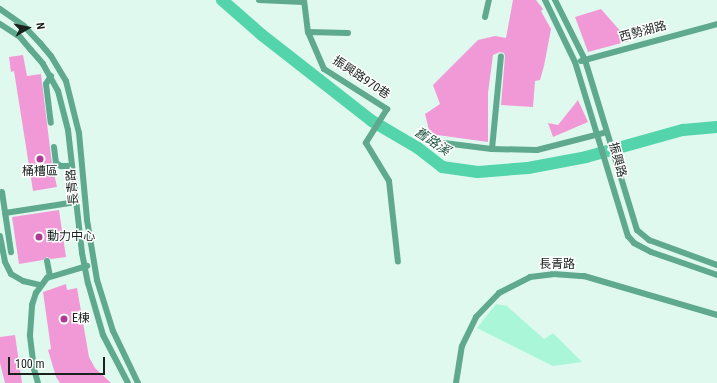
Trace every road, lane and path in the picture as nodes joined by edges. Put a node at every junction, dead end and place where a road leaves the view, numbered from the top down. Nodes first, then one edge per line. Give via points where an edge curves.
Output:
1 (259, 0) edge
2 (489, 0) edge
3 (545, 0) edge
4 (555, 0) edge
5 (303, 1) edge
6 (0, 9) edge
7 (485, 17) dead end
8 (0, 24) edge
9 (717, 24) edge
10 (308, 32) junction
11 (348, 33) dead end
12 (501, 56) dead end
13 (584, 60) junction
14 (575, 62) junction
15 (51, 76) junction
16 (76, 118) junction
17 (66, 120) junction
18 (51, 123) dead end
19 (608, 132) junction
20 (599, 134) junction
21 (444, 143) dead end
22 (54, 147) dead end
23 (492, 149) junction
24 (72, 166) junction
25 (2, 192) dead end
26 (76, 202) junction
27 (5, 213) junction
28 (0, 236) edge
29 (11, 252) dead end
30 (47, 261) dead end
31 (398, 262) dead end
32 (94, 265) junction
33 (717, 265) edge
34 (85, 267) junction
35 (717, 275) edge
36 (50, 276) junction
37 (40, 285) junction
38 (717, 315) edge
39 (38, 383) edge
40 (128, 383) edge
41 (138, 383) edge
42 (456, 383) edge

1 - 5 street
2 - 7 street
3 - 14 street, 振興路
4 - 13 street, 振興路
5 - 10 street, 振興路970巷
6 - 16 street, 長青路 via 24,26 51,56 66,82
8 - 15 street, 長青路 via 24,41
9 - 13 street, 西勢湖路
10 - 11 street
10 - 31 street, 振興路970巷 via 324,69 387,109 366,143 388,180
12 - 23 street
13 - 14 street, 西勢湖路
13 - 19 street, 振興路
14 - 20 street, 振興路
15 - 17 street, 長青路
15 - 18 street via 46,84
16 - 17 street
16 - 32 street, 長青路
17 - 24 street, 長青路
19 - 20 street
19 - 33 street, 振興路 via 634,224 642,235
20 - 23 street via 537,150
20 - 35 street, 振興路 via 623,224 634,243 651,252
21 - 23 street
22 - 24 street via 56,163 61,166
24 - 26 street, 長青路
25 - 27 street
26 - 27 street
26 - 34 street, 長青路
27 - 29 street
28 - 37 street via 5,262 11,274 23,281
30 - 36 street
32 - 34 street
32 - 41 street, 長青路 via 107,316
34 - 36 street
34 - 40 street, 長青路 via 103,335
36 - 37 street
37 - 39 street via 32,305 30,321 33,363
38 - 42 street, 長青路 via 584,276 553,274 530,277 499,293 476,317 462,346

